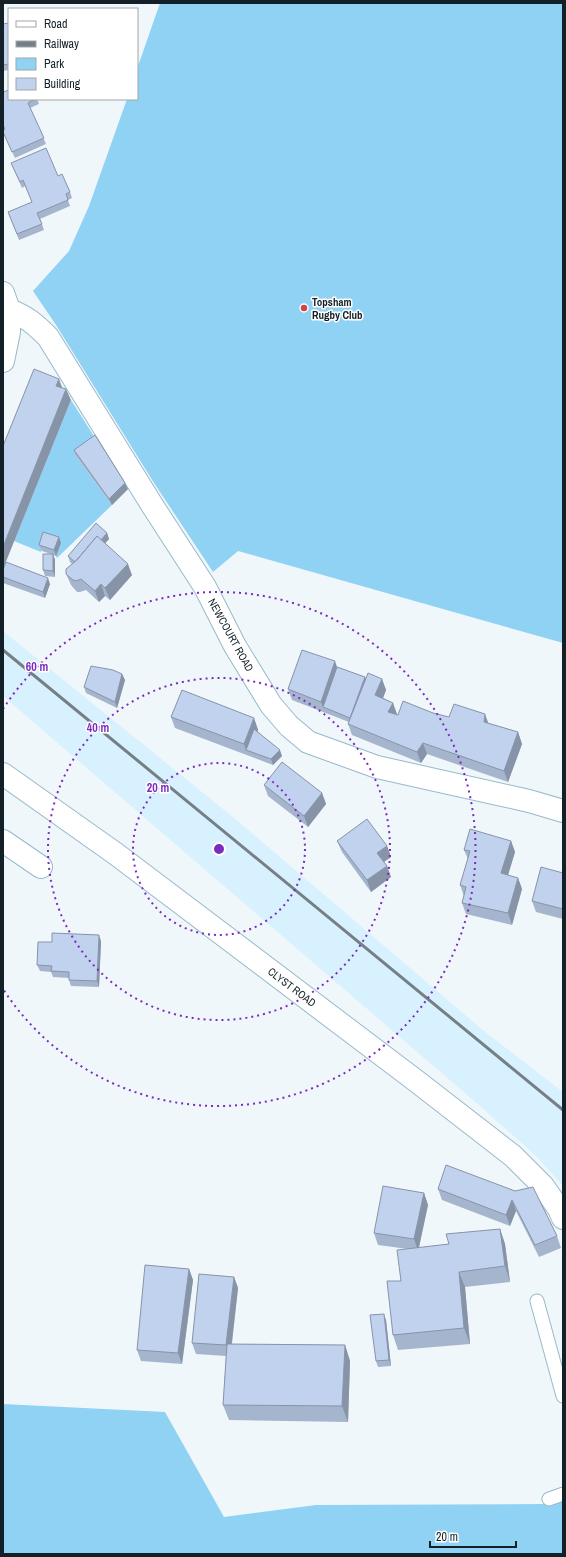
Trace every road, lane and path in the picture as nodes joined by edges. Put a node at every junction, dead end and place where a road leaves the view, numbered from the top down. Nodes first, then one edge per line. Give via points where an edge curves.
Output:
1 (6, 301) edge
2 (3, 362) edge
3 (3, 774) edge
4 (563, 811) edge
5 (3, 841) edge
6 (41, 867) dead end
7 (563, 1218) edge
8 (537, 1301) dead end
9 (563, 1396) edge
10 (563, 1494) edge
11 (549, 1498) dead end

1 - 2 street via 9,332
1 - 4 street, NEWCOURT ROAD via 34,322 48,337 205,587 235,646 271,705 289,726 308,742 377,767
3 - 7 street, CLYST ROAD via 122,859 497,1143 543,1186
5 - 6 street
8 - 9 lane
10 - 11 lane

